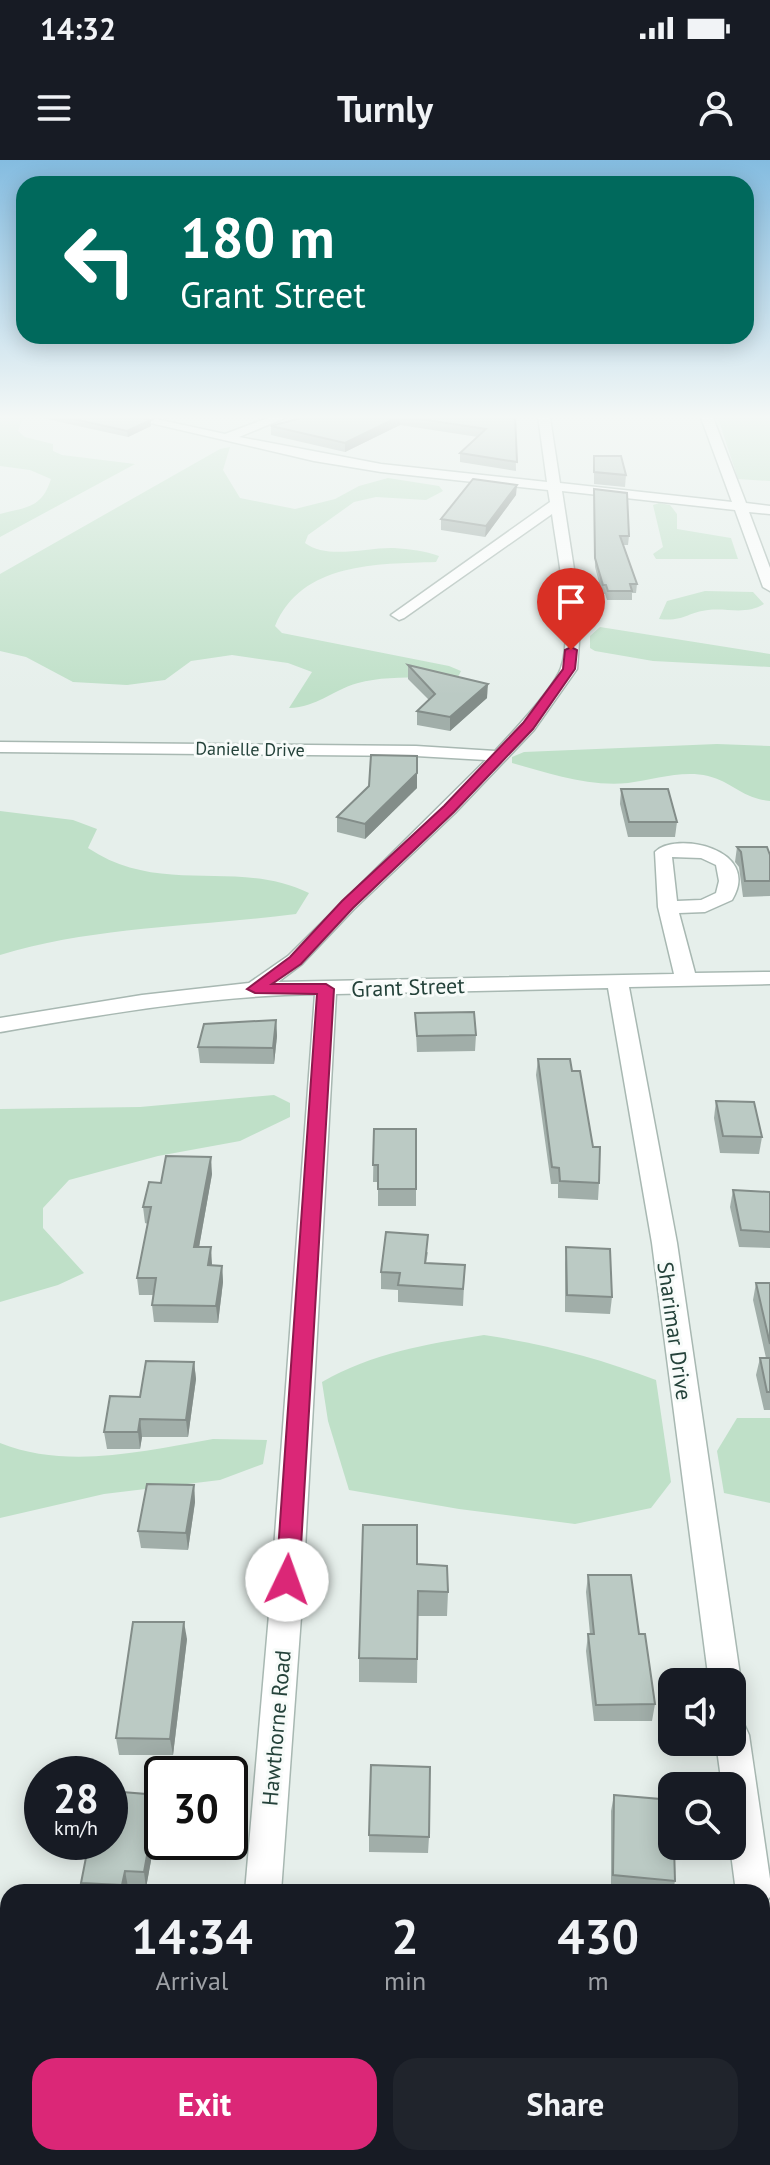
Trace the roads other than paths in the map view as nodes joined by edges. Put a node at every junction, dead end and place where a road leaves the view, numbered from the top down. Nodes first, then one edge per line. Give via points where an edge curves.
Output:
1 (550, 509) edge
2 (556, 509) edge
3 (738, 509) edge
4 (770, 587) edge
5 (399, 615) dead end
6 (0, 747) edge
7 (499, 756) junction
8 (668, 907) dead end
9 (770, 978) edge
10 (686, 979) junction
11 (617, 981) junction
12 (255, 989) junction
13 (326, 989) junction
14 (0, 1025) edge
15 (723, 1668) edge
16 (735, 1756) edge
17 (264, 1884) edge
18 (753, 1884) edge

1 - 5 street
2 - 7 street via 573,632 569,669
3 - 4 street
6 - 7 street, Danielle Drive
7 - 12 street via 295,960
8 - 10 street
9 - 10 street, Grant Street
10 - 11 street, Grant Street
11 - 13 street, Grant Street
11 - 15 street, Sharimar Drive via 641,1097
12 - 13 street, Grant Street
12 - 14 street, Grant Street
13 - 17 street, Hawthorne Road
16 - 18 street

